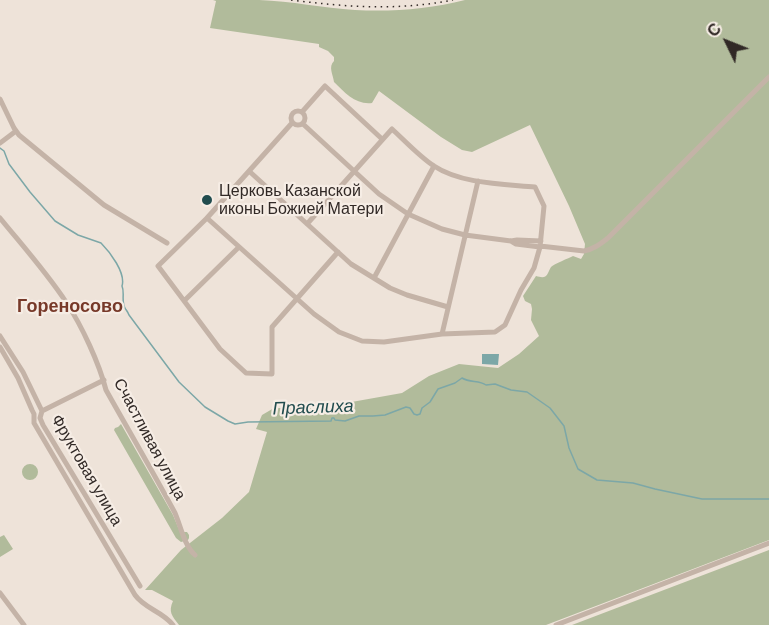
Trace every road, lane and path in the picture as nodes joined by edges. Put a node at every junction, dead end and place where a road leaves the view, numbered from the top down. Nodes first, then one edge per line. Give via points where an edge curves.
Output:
1 (769, 77) edge
2 (0, 99) edge
3 (302, 112) junction
4 (292, 123) junction
5 (303, 124) junction
6 (16, 131) junction
7 (382, 139) junction
8 (0, 143) edge
9 (434, 166) junction
10 (249, 171) junction
11 (354, 171) junction
12 (478, 181) junction
13 (408, 214) junction
14 (0, 218) edge
15 (207, 218) junction
16 (307, 224) junction
17 (465, 235) junction
18 (167, 243) dead end
19 (540, 245) junction
20 (239, 247) junction
21 (338, 252) junction
22 (374, 278) junction
23 (297, 298) junction
24 (185, 300) junction
25 (448, 307) junction
26 (442, 334) junction
27 (0, 336) edge
28 (0, 346) edge
29 (104, 380) junction
30 (42, 411) junction
31 (769, 543) edge
32 (195, 555) dead end
33 (140, 586) dead end
34 (0, 593) edge
35 (24, 625) edge
36 (172, 625) edge
37 (556, 625) edge

1 - 19 street via 599,245 584,251
2 - 6 street
3 - 4 street via 291,115
3 - 5 street
3 - 7 street via 325,86
4 - 5 street
4 - 10 street
5 - 11 street
6 - 8 street
6 - 18 street via 104,205
7 - 9 street via 392,129
7 - 11 street
9 - 12 street
9 - 13 street
10 - 15 street
10 - 16 street
11 - 13 street
11 - 16 street
12 - 17 street
12 - 19 street via 535,187 544,206
13 - 17 street
13 - 22 street
14 - 29 street, Счастливая улица via 66,302
15 - 20 street
15 - 24 street via 158,266
16 - 21 street
17 - 19 street
17 - 25 street
19 - 26 street via 534,267 505,325 495,332
20 - 23 street
20 - 24 street
21 - 22 street
21 - 23 street
22 - 25 street via 407,295
23 - 24 street via 272,327 272,374 258,375 246,373 220,349
23 - 26 street via 339,332 362,341
25 - 26 street
27 - 30 street, Фруктовая улица
28 - 36 street via 34,414 34,423 135,595 163,611
29 - 30 street
29 - 32 street, Счастливая улица
30 - 33 street, Фруктовая улица via 43,425
31 - 37 street
34 - 35 street

